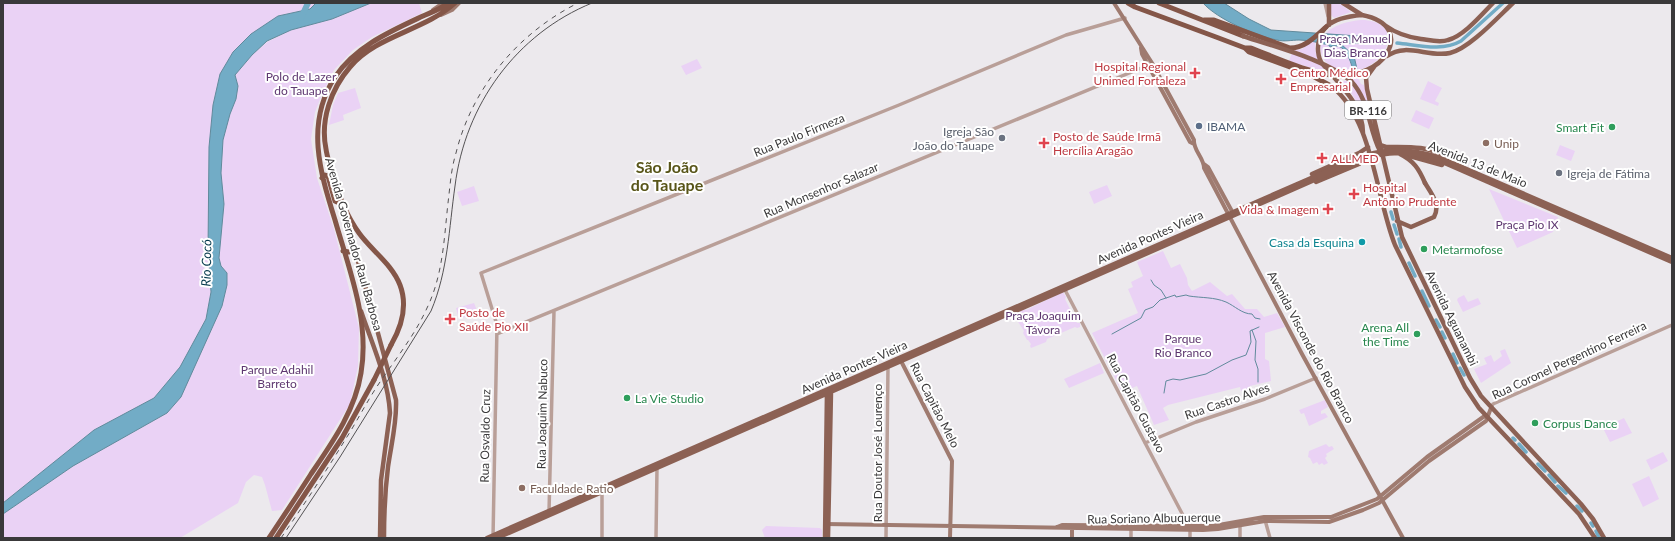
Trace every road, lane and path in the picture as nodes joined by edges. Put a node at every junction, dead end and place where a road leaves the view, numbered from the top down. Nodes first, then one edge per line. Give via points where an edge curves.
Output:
1 (443, 3) edge
2 (448, 3) edge
3 (455, 3) edge
4 (459, 3) edge
5 (1114, 3) edge
6 (1128, 3) edge
7 (1159, 3) edge
8 (1325, 3) edge
9 (1329, 3) edge
10 (1343, 3) edge
11 (1494, 3) edge
12 (1513, 3) edge
13 (1362, 15) junction
14 (424, 16) junction
15 (1328, 16) junction
16 (1125, 18) junction
17 (429, 20) junction
18 (1204, 20) junction
19 (1384, 24) junction
20 (1328, 26) junction
21 (1243, 36) joint
22 (1245, 48) junction
23 (1386, 56) junction
24 (1150, 64) junction
25 (1374, 67) junction
26 (1327, 69) junction
27 (1361, 72) junction
28 (1332, 76) junction
29 (1331, 86) joint
30 (1363, 135) junction
31 (1378, 144) junction
32 (1389, 147) junction
33 (1406, 147) junction
34 (1368, 148) junction
35 (1399, 153) junction
36 (1404, 154) junction
37 (1355, 155) junction
38 (1389, 155) junction
39 (1372, 160) junction
40 (1383, 160) junction
41 (1440, 160) junction
42 (1448, 161) junction
43 (1359, 164) junction
44 (1452, 167) junction
45 (1319, 176) junction
46 (322, 178) junction
47 (1297, 184) junction
48 (1303, 185) junction
49 (342, 204) junction
50 (1231, 214) junction
51 (1397, 221) junction
52 (354, 247) junction
53 (343, 250) junction
54 (1672, 258) edge
55 (1672, 262) edge
56 (482, 273) joint
57 (1064, 288) junction
58 (357, 298) junction
59 (554, 311) junction
60 (1672, 324) edge
61 (497, 334) junction
62 (900, 359) junction
63 (888, 367) junction
64 (1316, 378) junction
65 (828, 392) junction
66 (1491, 408) junction
67 (1487, 416) junction
68 (1145, 443) junction
69 (657, 468) junction
70 (602, 490) junction
71 (1382, 498) junction
72 (383, 503) junction
73 (550, 510) junction
74 (547, 516) junction
75 (1264, 519) junction
76 (1322, 520) joint
77 (827, 524) junction
78 (886, 526) junction
79 (1240, 526) junction
80 (950, 527) junction
81 (1072, 527) junction
82 (1131, 527) junction
83 (1218, 527) junction
84 (1189, 528) junction
85 (495, 537) edge
86 (268, 538) edge
87 (276, 538) edge
88 (380, 538) edge
89 (384, 538) edge
90 (488, 538) edge
91 (602, 538) edge
92 (656, 538) edge
93 (825, 538) edge
94 (828, 538) edge
95 (886, 538) edge
96 (950, 538) edge
97 (1072, 538) edge
98 (1131, 538) edge
99 (1190, 538) edge
100 (1240, 538) edge
101 (1270, 538) edge
102 (1403, 538) edge
103 (1595, 538) edge
104 (1604, 538) edge

1 - 14 main road, Avenida Governador Raul Barbosa
2 - 14 highway, Avenida Governador Raul Barbosa
3 - 17 highway, Avenida Governador Raul Barbosa
4 - 17 main road, Avenida Governador Raul Barbosa via 452,10
5 - 16 main road, Avenida Visconde do Rio Branco
6 - 22 highway
7 - 18 highway, BR-116
8 - 15 street
9 - 15 main road
10 - 13 main road
11 - 19 main road via 1461,33 1448,40 1406,37
12 - 23 main road via 1457,51 1441,54 1402,49
13 - 19 main road via 1375,18
13 - 20 main road via 1347,17
14 - 46 highway, Avenida Governador Raul Barbosa via 366,45 349,59 335,77 323,102 318,122
15 - 20 main road
16 - 24 main road, Avenida Visconde do Rio Branco via 1142,54
16 - 56 street, Rua Paulo Firmeza via 1066,35
17 - 49 highway, Avenida Governador Raul Barbosa via 358,58 333,93 326,118 324,139
18 - 20 highway via 1214,20 1290,48 1298,48 1305,44
18 - 21 highway, BR-116
19 - 23 main road via 1391,41
20 - 26 main road via 1318,43 1318,51
21 - 31 main road, BR-116, bridge via 1325,65 1345,76 1364,98
22 - 28 highway
22 - 29 highway via 1249,52 1309,74
23 - 25 main road
24 - 50 main road, Avenida Visconde do Rio Branco via 1190,142 1194,144 1208,167
24 - 59 street, Rua Monsenhor Salazar
25 - 27 main road
25 - 31 main road, Avenida Aguanambi via 1366,78 1366,84
26 - 27 main road via 1345,74
26 - 28 main road, Avenida Aguanambi
27 - 28 highway via 1347,77
28 - 30 main road, Avenida Aguanambi via 1353,100 1363,127
29 - 30 main road, Avenida Aguanambi via 1350,105
30 - 34 main road, Avenida Aguanambi
31 - 32 main road
31 - 40 main road, Avenida Aguanambi
32 - 33 main road
32 - 38 main road
33 - 36 main road via 1407,151
33 - 42 main road via 1425,149 1442,155
34 - 37 main road
34 - 39 main road, Avenida Aguanambi
35 - 41 main road, Avenida 13 de Maio, bridge
35 - 45 main road, Avenida 13 de Maio, bridge via 1364,158
35 - 51 main road, bridge via 1417,165 1437,211 1434,217 1411,227
36 - 38 main road
36 - 44 main road
37 - 43 main road via 1363,157
37 - 47 main road via 1306,177
38 - 40 main road
39 - 43 main road
39 - 67 main road, Avenida Aguanambi via 1395,245 1465,387
40 - 51 main road, Avenida Aguanambi
41 - 42 main road, Avenida 13 de Maio
41 - 44 main road, Avenida 13 de Maio
41 - 45 main road, Avenida 13 de Maio, bridge via 1414,150 1388,150 1360,156
42 - 54 main road, Avenida 13 de Maio
43 - 48 main road via 1323,180
44 - 55 main road, Avenida 13 de Maio
45 - 47 main road, Avenida 13 de Maio
45 - 48 main road, Avenida 13 de Maio
46 - 49 highway via 328,176 335,201
46 - 53 highway, Avenida Governador Raul Barbosa
47 - 50 main road, Avenida 13 de Maio
48 - 50 main road, Avenida 13 de Maio
49 - 52 main road, Avenida Governador Raul Barbosa
49 - 87 highway, bridge via 359,234 400,285 404,309 401,325 342,438
50 - 57 main road, Avenida Pontes Vieira
50 - 64 main road, Avenida Visconde do Rio Branco
51 - 66 main road, Avenida Aguanambi via 1403,241 1470,378
52 - 53 highway via 349,252
52 - 72 main road, Avenida Governador Raul Barbosa via 396,400 397,413
53 - 58 highway, Avenida Governador Raul Barbosa
56 - 61 street, Rua Osvaldo Cruz via 496,319
57 - 62 main road, Avenida Pontes Vieira
57 - 68 street, Rua Capitão Gustavo
58 - 72 main road, Avenida Governador Raul Barbosa via 389,400 390,413 381,480
58 - 86 highway via 362,333 362,360 360,380 351,408 338,433
59 - 61 street, Rua Monsenhor Salazar
59 - 73 street, Rua Joaquim Nabuco
60 - 66 street, Rua Coronel Pergentino Ferreira via 1493,404
61 - 85 street, Rua Osvaldo Cruz
62 - 63 main road, Avenida Pontes Vieira
62 - 65 main road, Avenida Pontes Vieira
62 - 80 main road, Rua Capitão Melo via 952,461
63 - 65 main road, Avenida Pontes Vieira
63 - 78 street, Rua Doutor José Lourenço
64 - 68 street, Rua Castro Alves
64 - 71 main road, Avenida Visconde do Rio Branco
65 - 69 main road, Avenida Pontes Vieira
65 - 70 main road, Avenida Pontes Vieira
65 - 77 main road
66 - 67 main road, Rua Coronel Pergentino Ferreira
66 - 104 main road, Avenida Aguanambi via 1581,504
67 - 71 main road, Rua Coronel Pergentino Ferreira via 1486,421
67 - 103 main road, Avenida Aguanambi via 1579,514
68 - 84 street, Rua Capitão Gustavo
69 - 70 main road, Avenida Pontes Vieira
69 - 92 street
70 - 73 main road, Avenida Pontes Vieira
70 - 74 main road, Avenida Pontes Vieira
70 - 91 street
71 - 76 main road, Rua Coronel Pergentino Ferreira
71 - 102 main road, Avenida Visconde do Rio Branco
72 - 88 main road
72 - 89 main road
73 - 74 street, Rua Joaquim Nabuco
73 - 85 main road, Avenida Pontes Vieira
74 - 85 main road, Avenida Pontes Vieira
75 - 76 main road, Rua Soriano Albuquerque
75 - 79 main road, Rua Soriano Albuquerque
75 - 83 main road, Rua Soriano Albuquerque
75 - 101 street
77 - 78 main road, Rua Soriano Albuquerque
77 - 93 main road
77 - 94 main road
78 - 80 main road, Rua Soriano Albuquerque
78 - 95 street, Rua Doutor José Lourenço
79 - 83 main road, Rua Soriano Albuquerque
79 - 100 street
80 - 81 main road, Rua Soriano Albuquerque
80 - 96 main road
81 - 82 main road, Rua Soriano Albuquerque
81 - 97 main road
82 - 84 main road, Rua Soriano Albuquerque
82 - 98 street
83 - 84 main road, Rua Soriano Albuquerque
84 - 99 street
85 - 90 main road, Avenida Pontes Vieira

